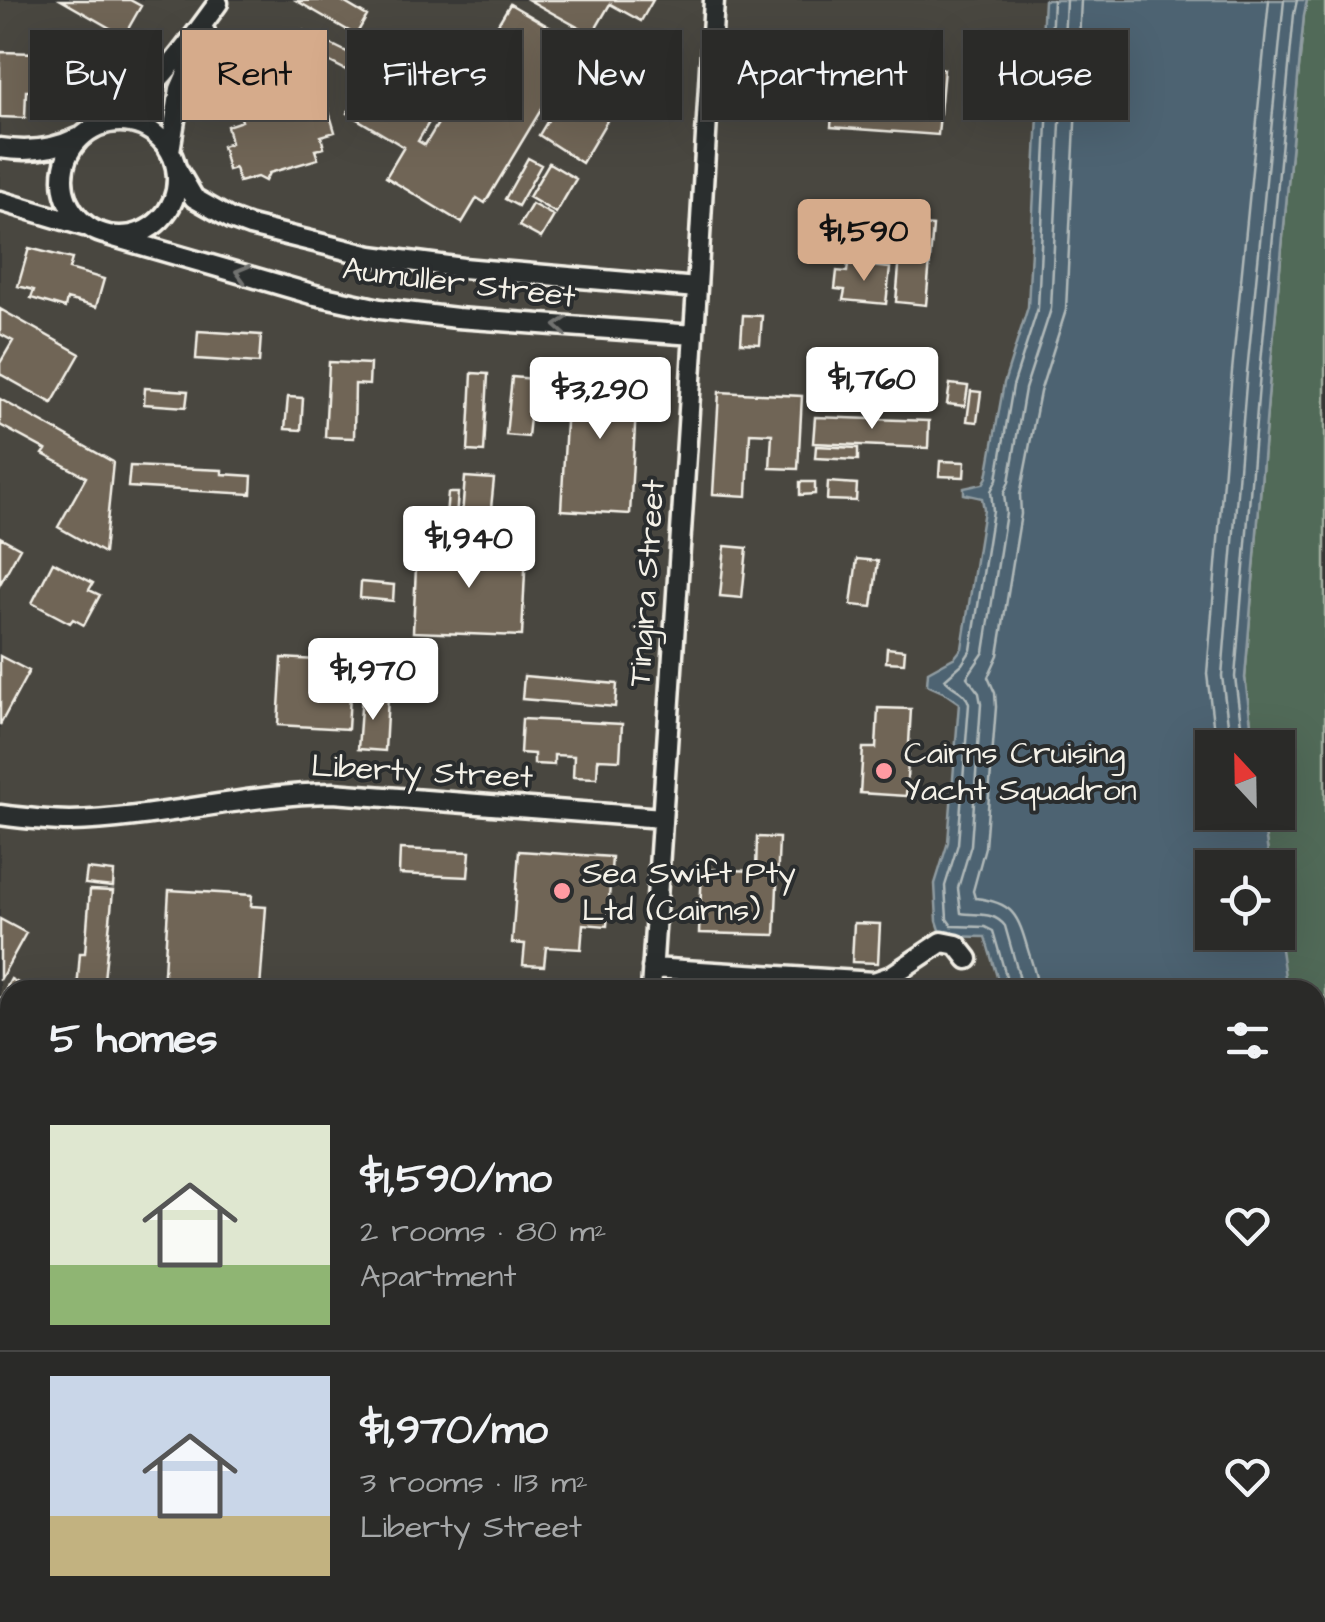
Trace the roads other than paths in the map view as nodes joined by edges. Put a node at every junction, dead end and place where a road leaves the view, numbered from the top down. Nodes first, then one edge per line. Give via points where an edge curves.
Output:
1 (714, 0) edge
2 (219, 2) edge
3 (105, 124) junction
4 (82, 136) junction
5 (0, 148) edge
6 (174, 160) junction
7 (0, 201) edge
8 (98, 232) junction
9 (697, 288) junction
10 (694, 336) junction
11 (0, 815) edge
12 (662, 818) junction
13 (968, 959) dead end
14 (652, 968) junction
15 (651, 980) edge
16 (739, 980) edge
17 (880, 980) edge

1 - 9 street, Tingira Street
2 - 3 street via 155,83
2 - 6 street via 180,89
3 - 4 street
3 - 6 street via 142,126
4 - 5 street via 45,148
4 - 8 street via 71,149 62,184 76,216
6 - 8 street via 177,188 160,221 126,236
6 - 9 street, Aumuller Street via 194,198 231,219 371,256
7 - 8 street, Aumuller Street
10 -> 8 street, Aumuller Street via 380,309
9 - 10 street, Tingira Street
10 - 12 street, Tingira Street
11 - 12 street, Liberty Street via 70,821 333,793
12 - 14 street, Tingira Street
13 - 17 street via 957,945 942,942
14 - 15 street, Tingira Street
14 - 16 street

